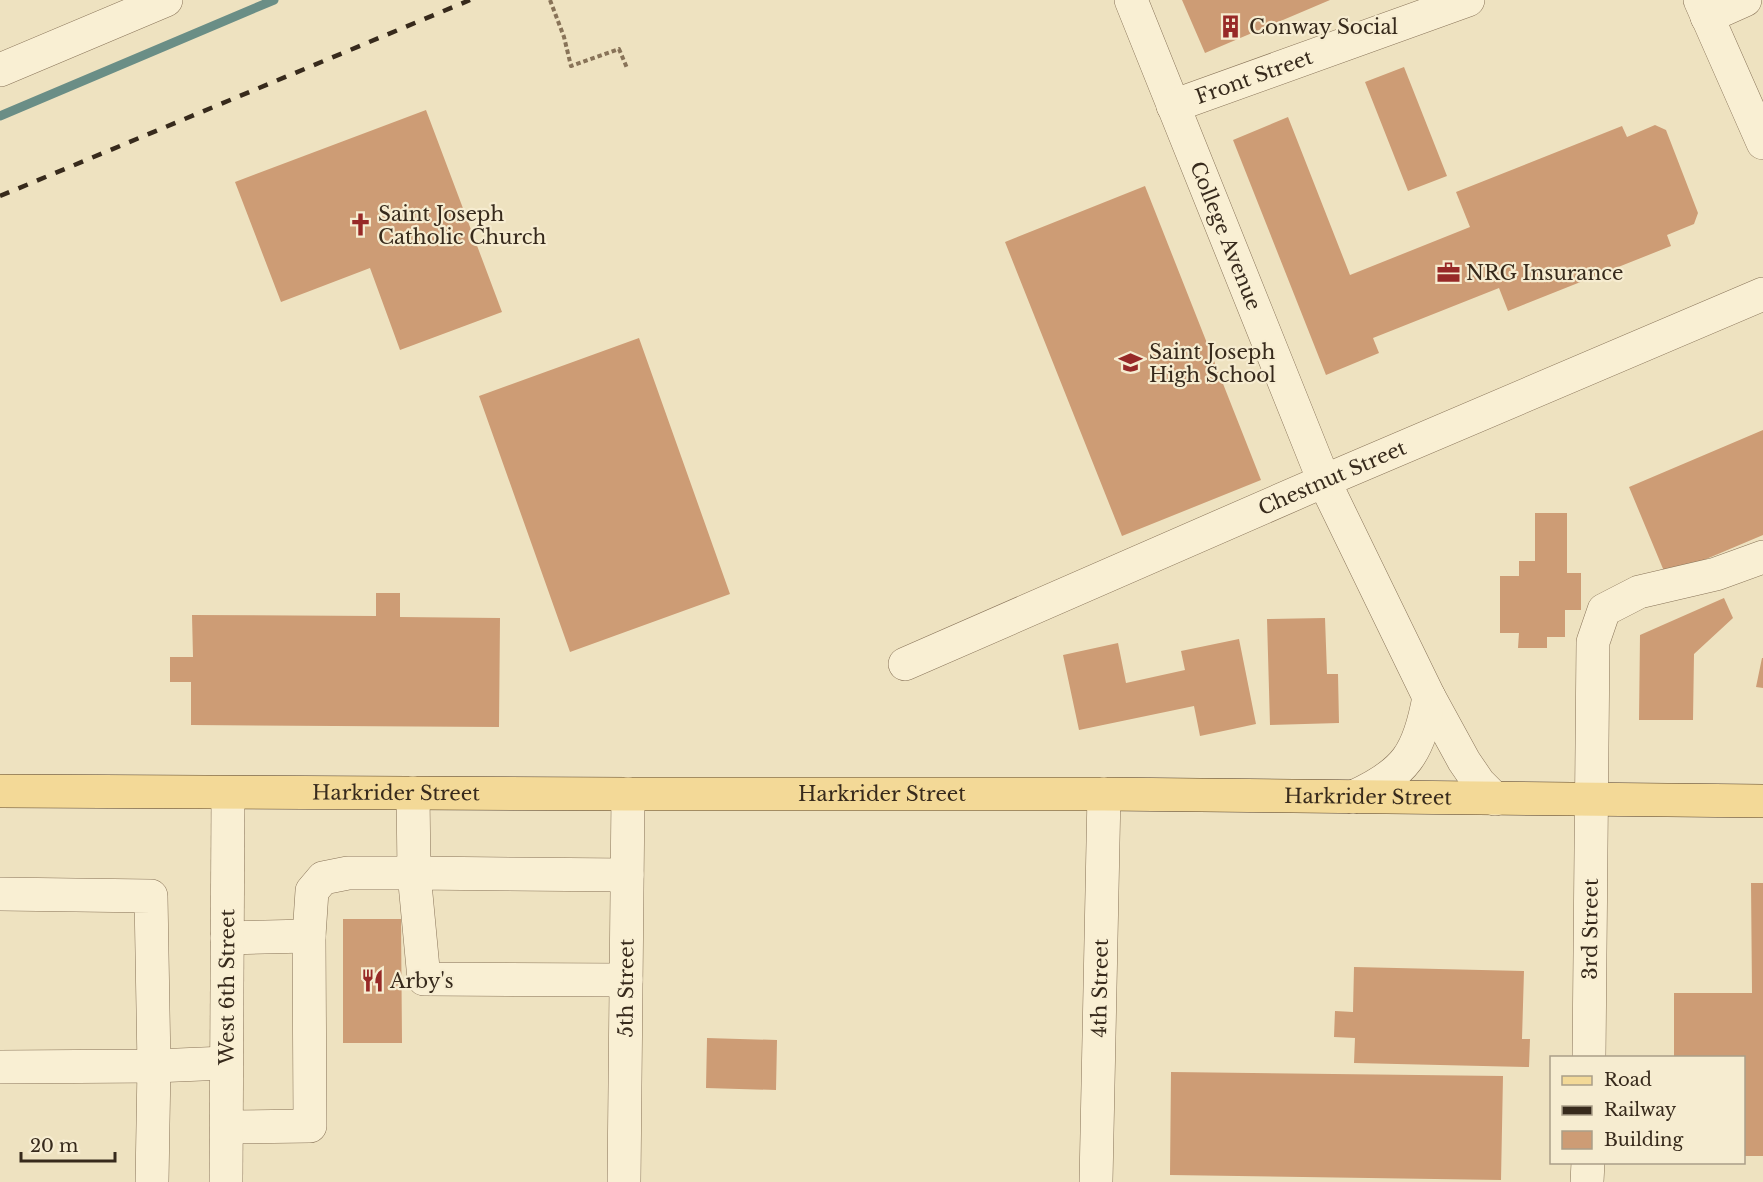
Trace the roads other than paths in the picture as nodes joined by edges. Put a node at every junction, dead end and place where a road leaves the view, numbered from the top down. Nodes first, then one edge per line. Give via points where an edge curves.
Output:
1 (166, 0) edge
2 (1131, 0) edge
3 (1468, 0) edge
4 (1745, 0) edge
5 (1703, 8) edge
6 (0, 70) edge
7 (1173, 106) junction
8 (1763, 143) edge
9 (1763, 294) edge
10 (1324, 481) junction
11 (1763, 556) edge
12 (904, 664) dead end
13 (1429, 697) junction
14 (0, 791) edge
15 (228, 793) junction
16 (413, 793) junction
17 (628, 794) junction
18 (1104, 794) junction
19 (1353, 797) junction
20 (1495, 799) junction
21 (1593, 800) junction
22 (1763, 801) edge
23 (414, 873) junction
24 (627, 875) junction
25 (0, 894) edge
26 (309, 936) junction
27 (227, 938) junction
28 (626, 980) junction
29 (1589, 1056) edge
30 (226, 1063) junction
31 (154, 1066) junction
32 (0, 1067) edge
33 (226, 1127) junction
34 (1588, 1164) edge
35 (152, 1182) edge
36 (226, 1182) edge
37 (624, 1182) edge
38 (1096, 1182) edge
39 (1587, 1182) edge

1 - 6 street
2 - 7 street, College Avenue
3 - 7 street, Front Street
4 - 5 street
5 - 8 street
7 - 10 street, College Avenue
9 - 10 street, Chestnut Street
10 - 12 street, Chestnut Street
10 - 13 street, College Avenue
11 - 21 street, 3rd Street via 1716,574 1639,592 1604,610 1593,642
13 - 19 street via 1419,740 1407,759 1384,781
13 - 20 street, College Avenue via 1464,761
14 - 15 main road, Harkrider Street
15 - 16 main road, Harkrider Street
15 - 27 street, West 6th Street
16 - 17 main road, Harkrider Street
16 - 23 street
17 - 18 main road, Harkrider Street
17 - 24 street, 5th Street
18 - 19 main road, Harkrider Street
18 - 38 street, 4th Street
19 - 20 main road, Harkrider Street
20 - 21 main road, Harkrider Street
21 - 22 main road, Harkrider Street
21 - 29 street, 3rd Street
23 - 24 street
23 - 26 street via 348,873 323,878 312,891
23 - 28 street via 424,979
24 - 28 street, 5th Street
25 - 31 street via 151,896
26 - 27 street
26 - 33 street via 310,1126
27 - 30 street, West 6th Street
28 - 37 street, 5th Street
30 - 31 street
30 - 33 street, West 6th Street
31 - 32 street
31 - 35 street
33 - 36 street, West 6th Street
34 - 39 street

